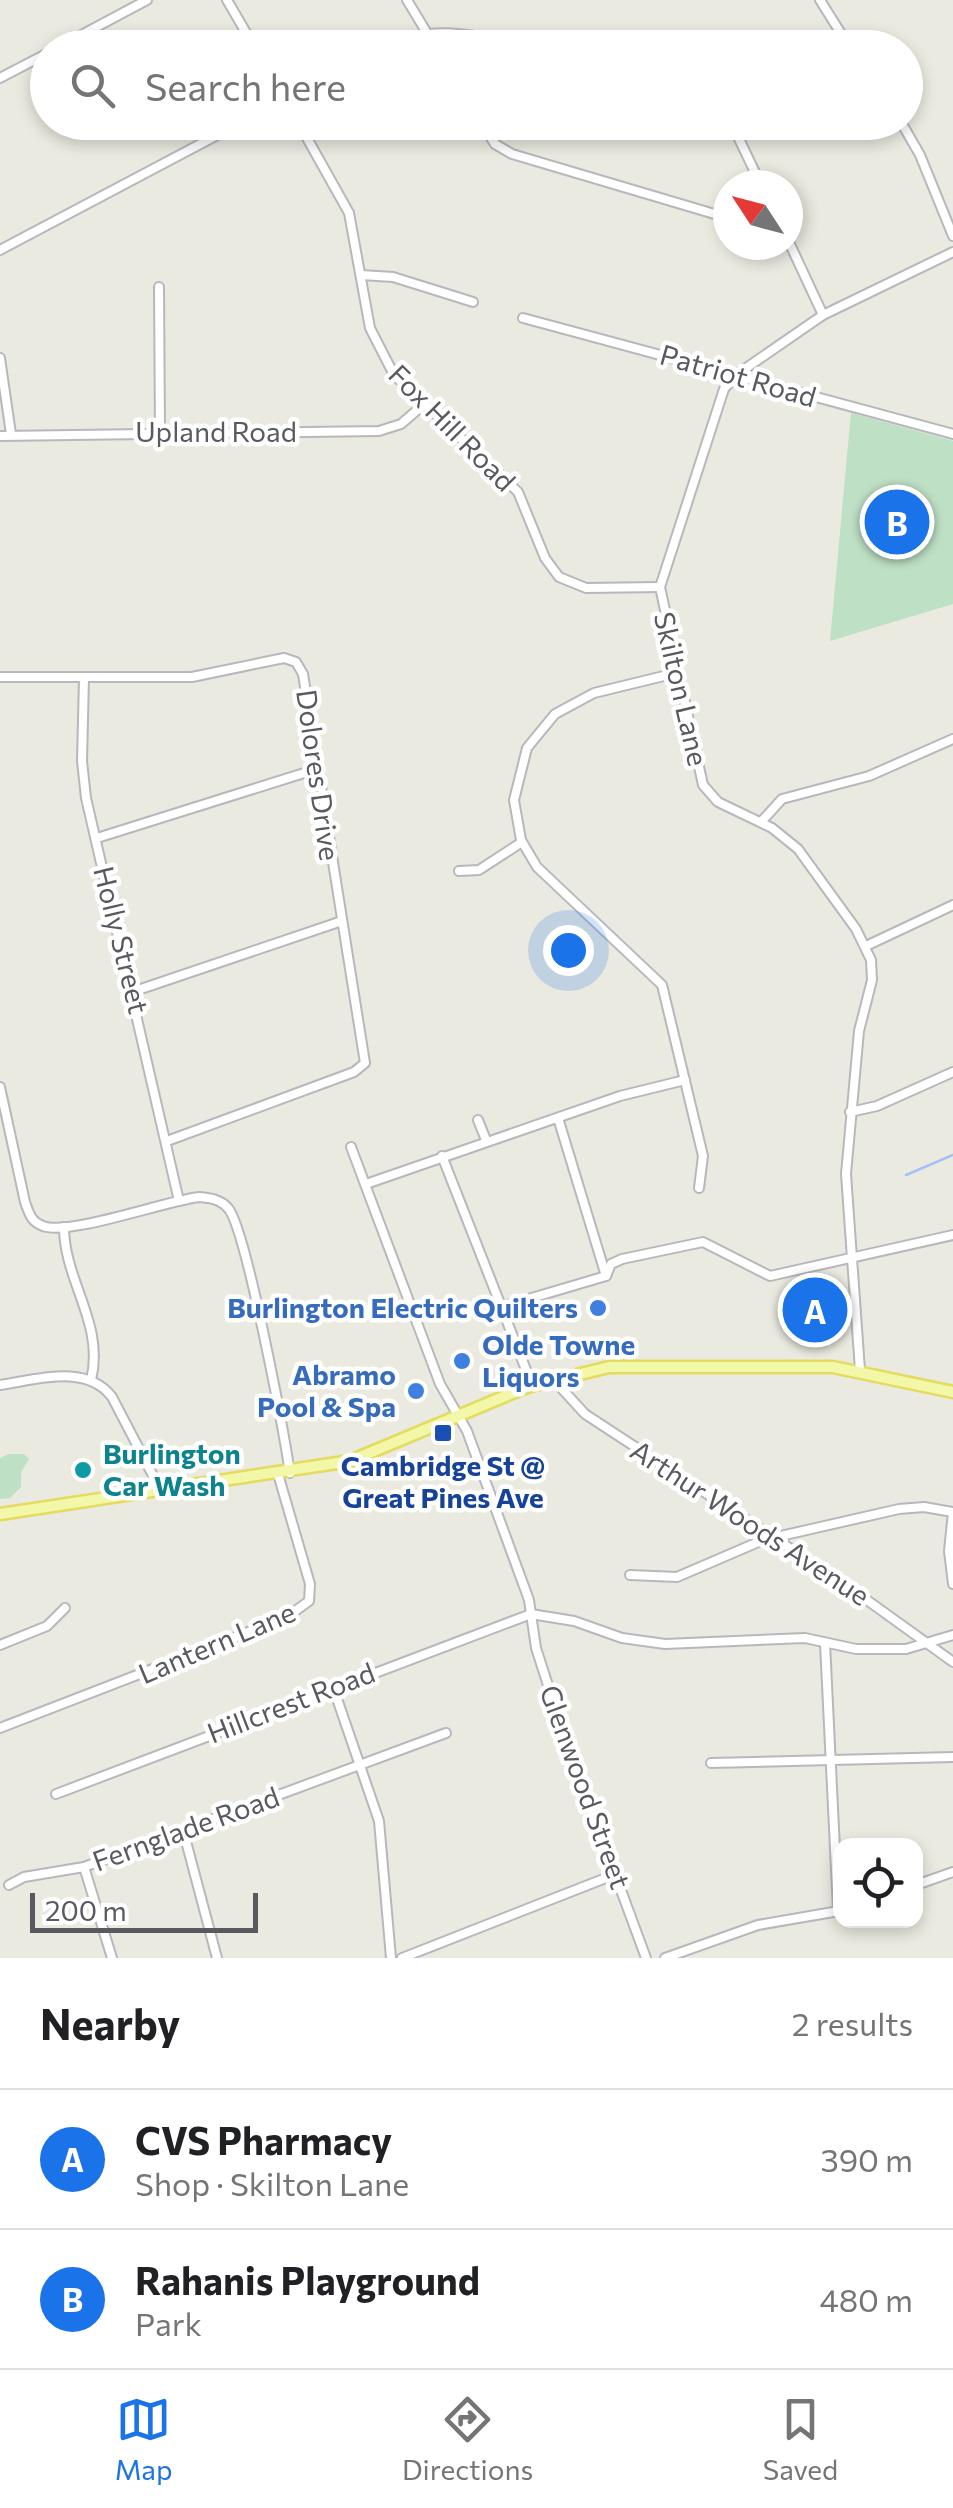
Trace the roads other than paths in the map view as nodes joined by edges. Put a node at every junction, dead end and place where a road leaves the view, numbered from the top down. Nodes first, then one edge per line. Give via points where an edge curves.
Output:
1 (148, 0) edge
2 (227, 0) edge
3 (407, 0) edge
4 (820, 0) edge
5 (91, 30) edge
6 (244, 30) edge
7 (425, 30) edge
8 (839, 30) edge
9 (30, 62) edge
10 (0, 78) edge
11 (208, 140) edge
12 (308, 140) edge
13 (492, 140) edge
14 (739, 140) edge
15 (912, 140) edge
16 (754, 170) edge
17 (713, 214) edge
18 (953, 236) edge
19 (0, 250) edge
20 (953, 252) edge
21 (797, 260) edge
22 (361, 275) junction
23 (159, 286) dead end
24 (473, 302) dead end
25 (822, 315) junction
26 (522, 318) dead end
27 (0, 358) edge
28 (736, 375) junction
29 (422, 404) junction
30 (160, 432) junction
31 (11, 434) junction
32 (953, 434) edge
33 (0, 436) edge
34 (660, 588) junction
35 (676, 673) junction
36 (0, 677) edge
37 (84, 678) junction
38 (953, 739) edge
39 (317, 769) junction
40 (761, 822) junction
41 (96, 838) junction
42 (522, 842) junction
43 (458, 871) dead end
44 (953, 905) edge
45 (339, 922) junction
46 (866, 946) junction
47 (132, 992) junction
48 (953, 1072) edge
49 (684, 1080) junction
50 (0, 1087) edge
51 (850, 1112) junction
52 (558, 1118) junction
53 (478, 1120) dead end
54 (486, 1140) junction
55 (166, 1142) junction
56 (350, 1147) dead end
57 (442, 1156) junction
58 (366, 1184) junction
59 (699, 1188) dead end
60 (179, 1201) junction
61 (64, 1228) junction
62 (953, 1235) edge
63 (850, 1257) junction
64 (831, 1262) junction
65 (852, 1273) junction
66 (606, 1276) junction
67 (501, 1306) junction
68 (860, 1370) junction
69 (552, 1378) junction
70 (91, 1380) junction
71 (0, 1385) edge
72 (532, 1385) junction
73 (953, 1392) edge
74 (458, 1417) junction
75 (284, 1474) junction
76 (162, 1490) junction
77 (953, 1512) edge
78 (0, 1514) edge
79 (774, 1540) junction
80 (630, 1576) dead end
81 (953, 1584) edge
82 (65, 1608) dead end
83 (528, 1615) junction
84 (953, 1635) edge
85 (825, 1643) junction
86 (0, 1645) edge
87 (929, 1645) junction
88 (953, 1662) edge
89 (333, 1686) junction
90 (0, 1728) edge
91 (446, 1733) dead end
92 (953, 1756) edge
93 (831, 1760) junction
94 (360, 1763) junction
95 (711, 1764) dead end
96 (56, 1794) dead end
97 (183, 1830) junction
98 (835, 1838) edge
99 (84, 1867) junction
100 (953, 1872) edge
101 (616, 1874) junction
102 (923, 1883) edge
103 (8, 1885) dead end
104 (833, 1911) edge
105 (112, 1958) edge
106 (217, 1958) edge
107 (391, 1958) edge
108 (402, 1958) edge
109 (646, 1958) edge
110 (666, 1958) edge

1 - 5 street
2 - 6 street
3 - 7 street
4 - 8 street
9 - 10 street
11 - 19 street
12 - 22 street, Fox Hill Road via 349,213
13 - 17 street via 512,154
14 - 16 street
15 - 18 street
20 - 25 street, Skilton Lane
21 - 25 street
22 - 24 street via 394,277
22 - 29 street, Fox Hill Road via 375,342
23 - 30 street
25 - 28 street, Skilton Lane
26 - 28 street, Patriot Road
27 - 31 street
28 - 32 street, Patriot Road
28 - 34 street, Skilton Lane via 722,393
29 - 30 street, Upland Road via 385,430
29 - 34 street, Fox Hill Road via 518,492 547,562 562,580 601,590
30 - 31 street, Upland Road
31 - 33 street, Upland Road
34 - 35 street, Skilton Lane
35 - 40 street, Skilton Lane via 705,788 718,802
35 - 42 street via 584,696 540,729 516,779
36 - 37 street, Dolores Drive
37 - 39 street, Dolores Drive via 192,677 291,660 304,681
37 - 41 street, Holly Street via 82,761
38 - 40 street via 869,776 782,799
39 - 41 street
39 - 45 street, Dolores Drive
40 - 46 street, Skilton Lane via 798,849
41 - 47 street, Holly Street
42 - 43 street via 480,869
42 - 49 street via 544,875 660,981
44 - 46 street
45 - 47 street
45 - 55 street, Dolores Drive via 364,1064
46 - 51 street via 872,977 858,1031
47 - 55 street, Holly Street
48 - 51 street
49 - 52 street
49 - 59 street via 703,1158
50 - 61 street via 30,1216 42,1226
51 - 63 street
52 - 54 street
52 - 66 street
53 - 54 street
54 - 57 street
55 - 60 street, Holly Street
56 - 58 street, Glenwood Street
57 - 58 street
57 - 67 street
58 - 74 street, Glenwood Street
60 - 61 street
60 - 75 street via 215,1199 234,1219
61 - 70 street via 92,1322
62 - 63 street
63 - 64 street
63 - 65 street
64 - 65 street
64 - 66 street via 770,1276 703,1242 622,1260
65 - 68 street
66 - 67 street
67 - 72 street
68 - 69 main road via 632,1365
68 - 73 main road
69 - 72 main road
69 - 79 street, Arthur Woods Avenue via 585,1414
70 - 71 street
70 - 76 street via 112,1397
72 - 74 main road
74 - 75 main road via 362,1458
74 - 83 street, Glenwood Street via 529,1600
75 - 76 main road
75 - 90 street, Lantern Lane via 310,1584 303,1608
76 - 78 main road
77 - 79 street via 911,1507
77 - 81 street
79 - 80 street via 676,1577
79 - 87 street, Arthur Woods Avenue
82 - 86 street via 47,1626
83 - 85 street via 646,1642
83 - 89 street, Hillcrest Road
83 - 101 street, Glenwood Street
84 - 87 street
85 - 87 street via 873,1650
85 - 93 street
87 - 88 street, Arthur Woods Avenue
89 - 94 street
89 - 96 street, Hillcrest Road
91 - 94 street, Fernglade Road
92 - 93 street
93 - 95 street
93 - 98 street
94 - 97 street, Fernglade Road
94 - 107 street via 381,1831
97 - 99 street, Fernglade Road
97 - 106 street
99 - 103 street, Fernglade Road
99 - 105 street
100 - 102 street
101 - 108 street
101 - 109 street, Glenwood Street
104 - 110 street via 758,1925

